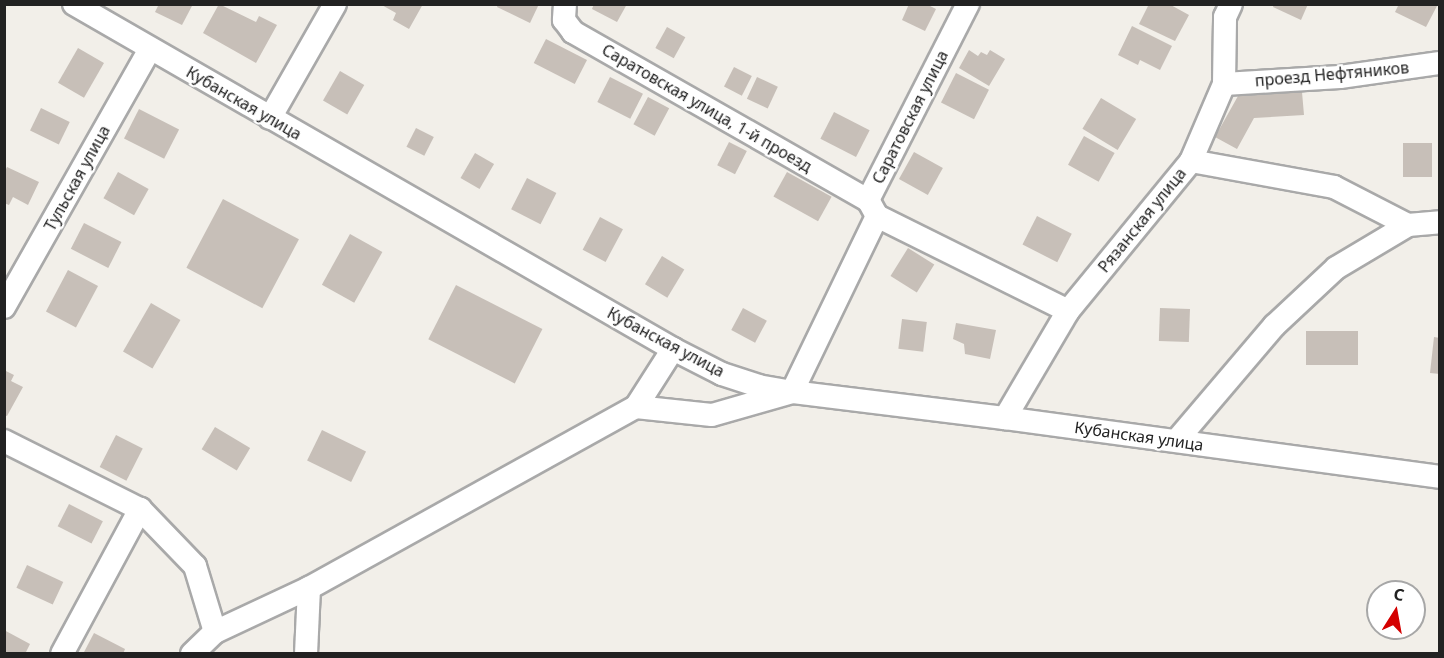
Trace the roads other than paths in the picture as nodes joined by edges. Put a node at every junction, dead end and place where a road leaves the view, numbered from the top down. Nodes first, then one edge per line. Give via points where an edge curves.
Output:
1 (74, 4) edge
2 (335, 4) edge
3 (565, 4) edge
4 (968, 4) edge
5 (1231, 4) edge
6 (150, 49) junction
7 (1440, 63) edge
8 (1224, 84) junction
9 (270, 118) junction
10 (1191, 161) junction
11 (872, 208) junction
12 (1440, 222) edge
13 (1408, 225) junction
14 (4, 307) edge
15 (1068, 311) junction
16 (673, 349) junction
17 (792, 392) junction
18 (636, 407) junction
19 (1005, 418) junction
20 (1177, 440) junction
21 (4, 441) edge
22 (1440, 477) edge
23 (140, 508) junction
24 (309, 588) junction
25 (215, 633) junction
26 (62, 654) edge
27 (192, 654) edge
28 (306, 654) edge

1 - 6 street, Кубанская улица
2 - 9 street
3 - 11 street, Саратовская улица, 1-й проезд via 564,20 573,32
4 - 11 street, Саратовская улица
5 - 8 street, Рязанская улица via 1225,17
6 - 9 street, Кубанская улица
6 - 14 street, Тульская улица
7 - 8 street, проезд Нефтяников via 1340,77
8 - 10 street, Рязанская улица
9 - 16 street, Кубанская улица
10 - 13 street via 1334,187
10 - 15 street, Рязанская улица
11 - 15 street, Саратовская улица, 1-й проезд
11 - 17 street, Саратовская улица
12 - 13 street
13 - 20 street via 1336,268 1274,326
15 - 19 street, Рязанская улица
16 - 17 street, Кубанская улица via 722,374
16 - 18 street
17 - 18 street via 712,415
17 - 19 street, Кубанская улица
18 - 24 street
19 - 20 street, Кубанская улица
20 - 22 street, Кубанская улица
21 - 23 street
23 - 25 street via 195,566
23 - 26 street
24 - 25 street
24 - 28 street
25 - 27 street

